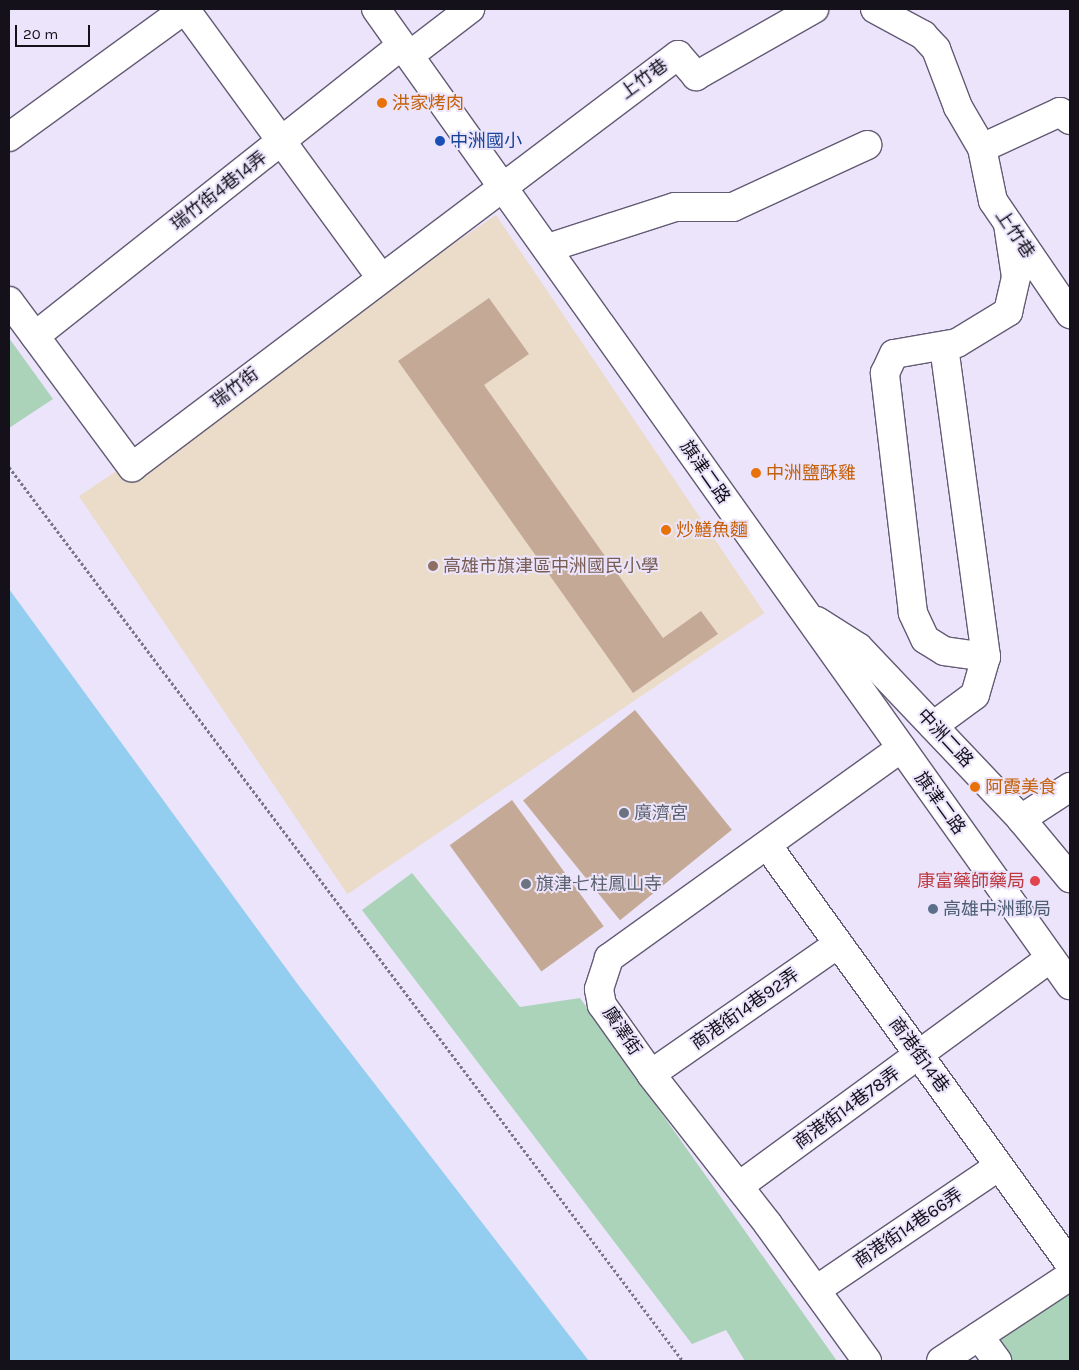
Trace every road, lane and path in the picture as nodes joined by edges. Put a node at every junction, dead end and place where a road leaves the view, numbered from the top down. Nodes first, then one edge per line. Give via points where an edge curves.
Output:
1 (185, 9) edge
2 (376, 9) edge
3 (470, 9) edge
4 (814, 9) edge
5 (875, 9) edge
6 (406, 50) junction
7 (1070, 120) edge
8 (9, 137) edge
9 (282, 142) junction
10 (867, 144) dead end
11 (982, 148) junction
12 (502, 183) junction
13 (1008, 224) junction
14 (548, 248) junction
15 (381, 278) junction
16 (9, 300) edge
17 (1070, 314) edge
18 (35, 336) junction
19 (944, 346) junction
20 (9, 467) edge
21 (805, 614) junction
22 (986, 657) junction
23 (933, 726) junction
24 (901, 748) junction
25 (1070, 787) edge
26 (1021, 819) junction
27 (767, 845) junction
28 (1070, 878) edge
29 (838, 944) junction
30 (1050, 958) junction
31 (1070, 985) edge
32 (920, 1056) junction
33 (651, 1074) junction
34 (999, 1166) junction
35 (739, 1186) junction
36 (1070, 1264) edge
37 (1070, 1276) edge
38 (816, 1290) junction
39 (979, 1336) junction
40 (683, 1361) edge
41 (867, 1361) edge
42 (941, 1361) edge
43 (997, 1361) edge

1 - 8 street
1 - 9 street
2 - 6 street, 旗津二路
3 - 6 street, 瑞竹街4巷14弄
4 - 12 street, 上竹巷 via 696,76 678,55
5 - 11 street, 上竹巷 via 923,35 936,49 958,107
6 - 9 street, 瑞竹街4巷14弄
6 - 12 street, 旗津二路
7 - 11 street via 1060,112
9 - 15 street
9 - 18 street, 瑞竹街4巷14弄
10 - 14 street via 733,207 675,207
11 - 13 street, 上竹巷 via 993,202
12 - 14 street, 旗津二路
12 - 15 street, 瑞竹街
13 - 17 street, 上竹巷
13 - 19 street via 1016,277 1008,312 956,343
14 - 21 street, 旗津二路
15 - 18 street, 瑞竹街 via 132,467
16 - 18 street, 瑞竹街
19 - 22 street
19 - 22 street via 894,354 885,373 912,613 925,639 944,651
20 - 40 path
21 - 23 street, 中洲二路 via 858,647
21 - 24 street, 旗津二路
22 - 23 street via 975,695
23 - 26 street, 中洲二路
24 - 27 street, 廣澤街
24 - 30 street, 旗津二路
25 - 26 street
26 - 28 street, 中洲二路
27 - 29 street, 商港街14巷
27 - 33 street, 廣澤街 via 609,958 601,971 602,1005
29 - 32 street, 商港街14巷
29 - 33 street, 商港街14巷92弄
30 - 31 street, 旗津二路
30 - 32 street, 商港街14巷78弄
32 - 34 street, 商港街14巷
32 - 35 street, 商港街14巷78弄
33 - 35 street, 廣澤街
34 - 36 street, 商港街14巷
34 - 38 street, 商港街14巷66弄
35 - 38 street, 廣澤街
37 - 39 street
38 - 41 street, 廣澤街
39 - 42 street
39 - 43 street

